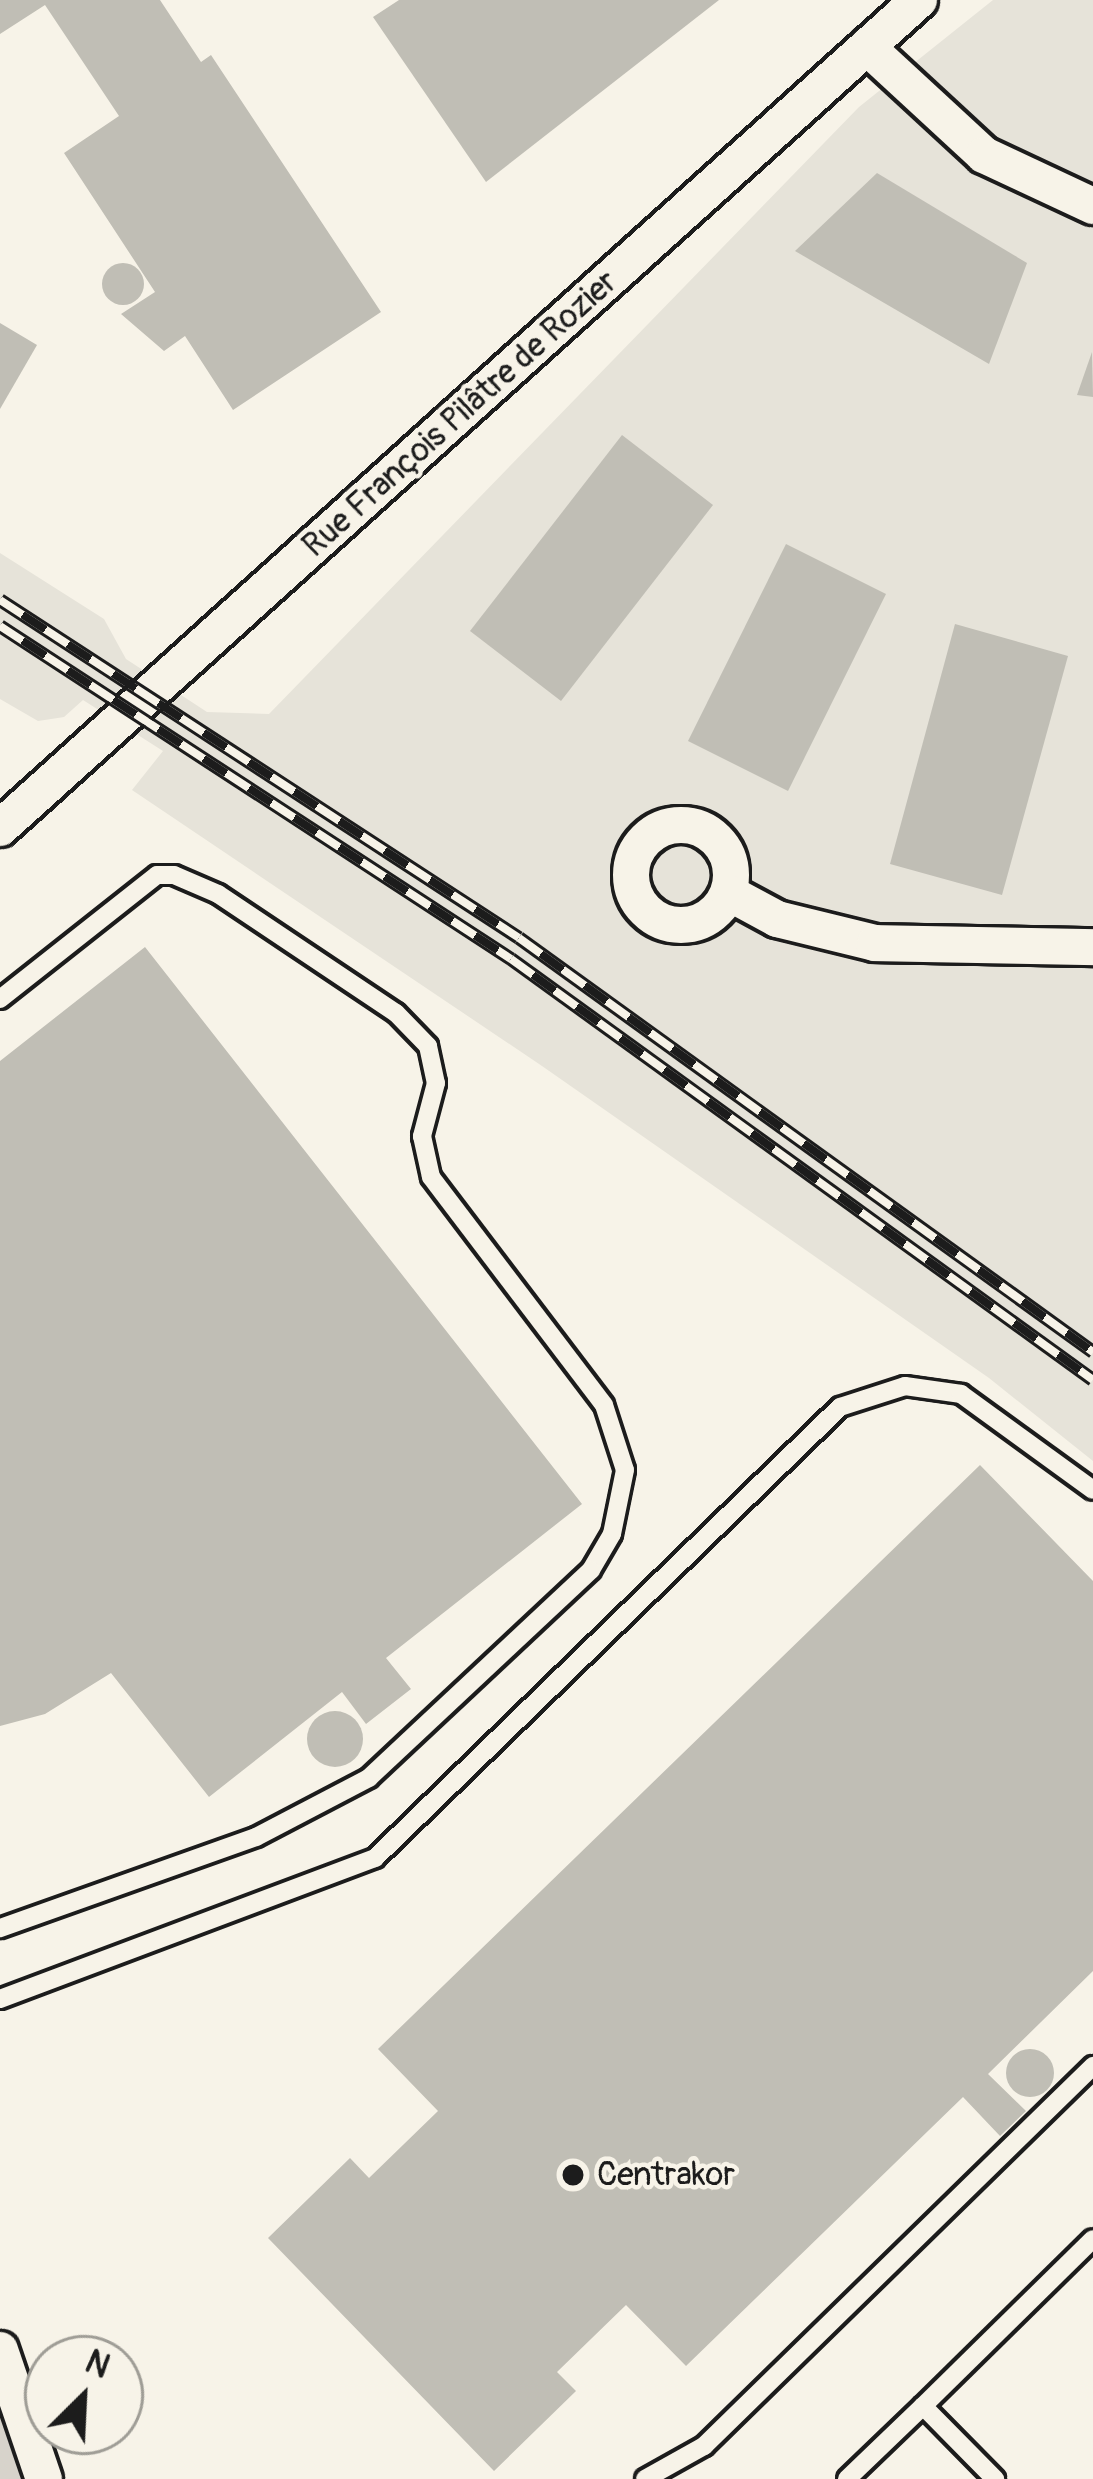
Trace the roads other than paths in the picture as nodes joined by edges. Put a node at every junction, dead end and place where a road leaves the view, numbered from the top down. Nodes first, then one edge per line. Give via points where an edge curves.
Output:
1 (919, 0) edge
2 (867, 47) junction
3 (1093, 206) edge
4 (0, 827) edge
5 (729, 893) dead end
6 (1093, 947) edge
7 (0, 999) edge
8 (1093, 1490) edge
9 (0, 1928) edge
10 (0, 1999) edge
11 (1093, 2066) edge
12 (1093, 2239) edge
13 (0, 2350) edge
14 (922, 2406) junction
15 (44, 2479) edge
16 (645, 2479) edge
17 (847, 2479) edge
18 (995, 2479) edge

1 - 2 street, Rue François Pilâtre de Rozier
2 - 3 street via 983,155
2 - 4 street, Rue François Pilâtre de Rozier
5 - 6 street via 834,937
7 - 9 lane via 157,875 174,875 218,894 396,1013 428,1046 436,1083 422,1136 431,1177 604,1405 625,1470 613,1534 591,1570 369,1778 256,1838
8 - 10 lane via 961,1394 905,1386 841,1407 375,1858
11 - 16 lane via 704,2446
12 - 14 lane
13 - 15 street
14 - 17 lane
14 - 18 lane

